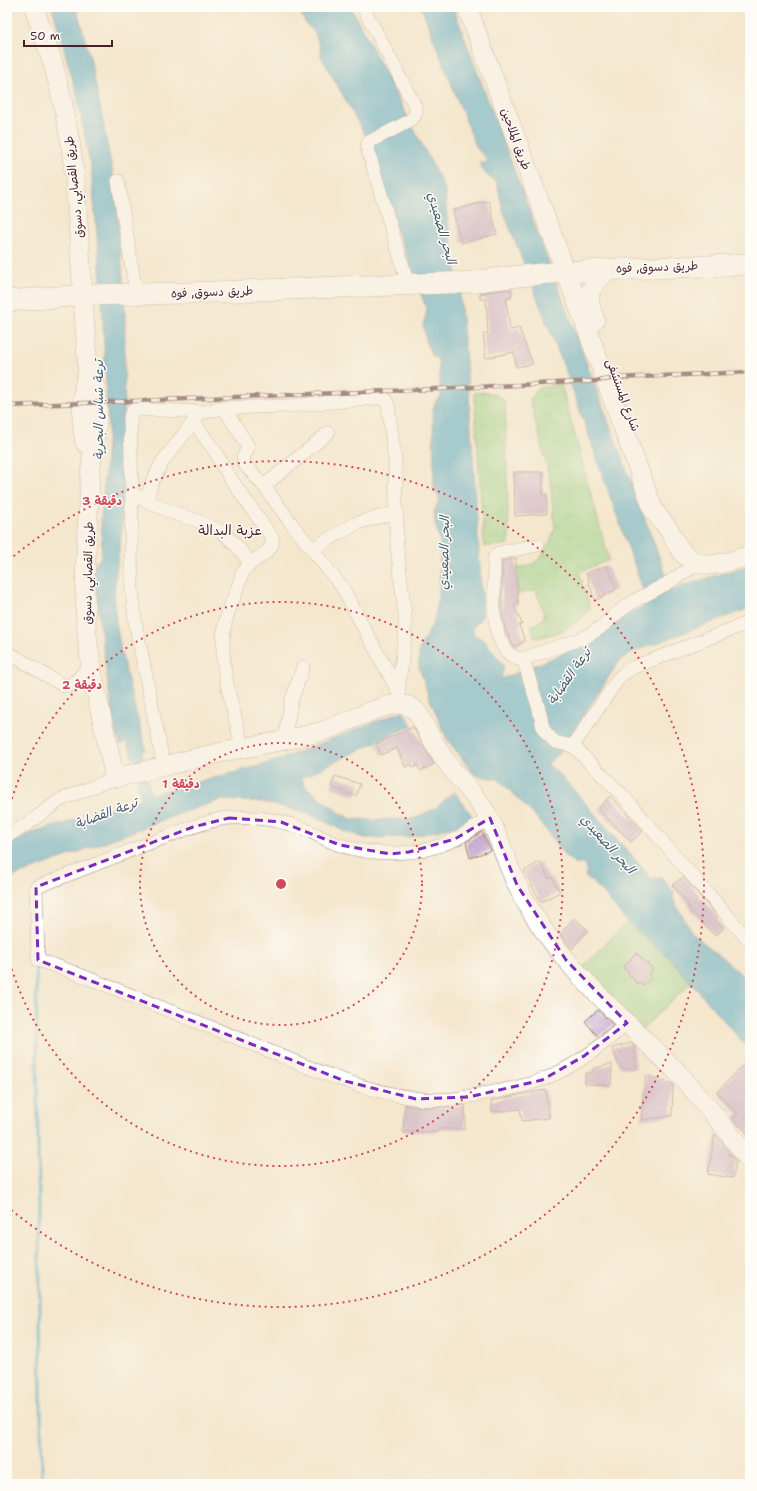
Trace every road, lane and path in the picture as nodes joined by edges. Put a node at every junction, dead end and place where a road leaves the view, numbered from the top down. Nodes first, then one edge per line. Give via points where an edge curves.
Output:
1 (34, 7) edge
2 (363, 7) edge
3 (467, 7) edge
4 (118, 180) dead end
5 (750, 264) edge
6 (609, 269) junction
7 (565, 272) junction
8 (412, 284) junction
9 (136, 293) junction
10 (92, 295) junction
11 (7, 301) edge
12 (591, 325) junction
13 (224, 408) junction
14 (203, 412) junction
15 (193, 421) junction
16 (328, 433) dead end
17 (264, 486) junction
18 (132, 494) junction
19 (146, 501) junction
20 (397, 512) junction
21 (538, 545) dead end
22 (312, 549) junction
23 (750, 554) edge
24 (251, 563) junction
25 (699, 563) junction
26 (750, 622) edge
27 (7, 652) edge
28 (524, 659) junction
29 (91, 664) junction
30 (303, 667) dead end
31 (413, 710) junction
32 (284, 742) junction
33 (573, 746) junction
34 (242, 748) junction
35 (151, 770) junction
36 (115, 778) junction
37 (486, 813) junction
38 (7, 836) edge
39 (750, 942) edge
40 (627, 1023) junction
41 (750, 1161) edge

1 - 10 main road, طريق القصابي, دسوق via 63,104
2 - 8 street via 415,106 416,115 410,121 371,140 367,151
3 - 7 main road, طريق الملاحين
4 - 9 street
5 - 6 main road, طريق دسوق, فوه
6 - 7 main road, طريق دسوق, فوه
6 - 12 main road, شارع المستشفى via 589,294
7 - 8 main road, طريق دسوق, فوه via 517,275 472,282
7 - 12 main road, شارع المستشفى
8 - 9 main road, طريق دسوق, فوه
9 - 10 main road, طريق دسوق, فوه
10 - 11 main road, طريق دسوق, فوه
10 - 29 main road, طريق القصابي, دسوق via 88,372 96,385 97,403 96,439 91,461 85,603
12 - 25 main road, شارع المستشفى via 664,505 667,527 679,549
13 - 14 street
13 - 17 street via 248,446 243,458 246,466
13 - 20 street via 385,399 388,405 395,461
14 - 15 street
14 - 18 street via 136,409 133,411 130,417
15 - 19 street via 163,461
15 - 24 street via 272,536 273,543 270,549
16 - 17 street
17 - 22 street
18 - 19 street
18 - 35 street via 131,568
19 - 24 street via 222,532
20 - 22 street via 358,524
20 - 31 street via 397,546
21 - 28 street via 498,553 493,562 494,614 498,635 505,650 517,659
22 - 31 street via 342,587
23 - 25 main road, شارع المستشفى via 722,564
24 - 34 street via 241,577 225,624 222,654
25 - 28 street via 648,592 586,637
26 - 33 street via 634,666 625,672
27 - 29 street via 64,686 76,681
28 - 33 street via 543,728 555,742
29 - 36 main road, طريق القصابي, دسوق
30 - 32 street via 291,702
31 - 32 main road via 397,704 390,705 340,725
31 - 37 main road via 446,761
32 - 34 main road
33 - 39 street via 624,797
34 - 35 main road
35 - 36 main road
36 - 38 street via 60,800
37 - 40 main road via 517,885 548,938
37 - 40 street via 455,839 433,847 390,854 367,852 340,845 295,826 256,818 229,818 193,827 36,887 38,960 69,970 345,1081 416,1099 469,1097 542,1080 608,1040
40 - 41 main road via 679,1075

